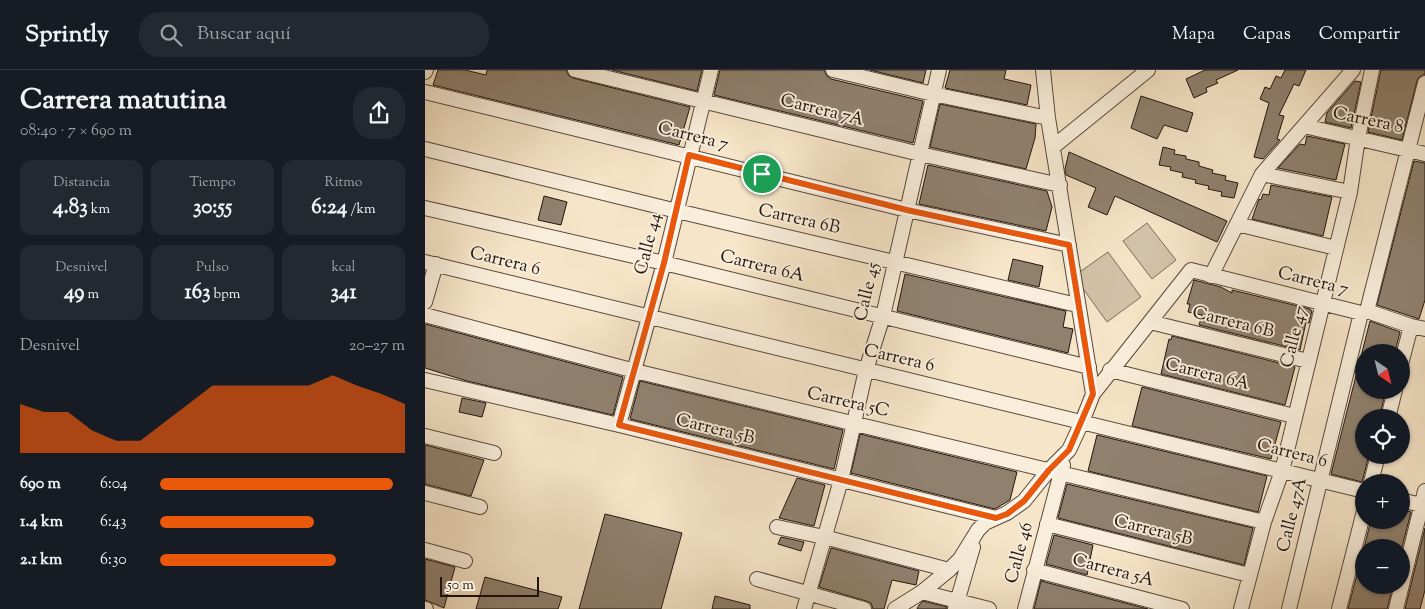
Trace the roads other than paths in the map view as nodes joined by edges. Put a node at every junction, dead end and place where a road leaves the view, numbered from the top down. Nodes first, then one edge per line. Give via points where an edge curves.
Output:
1 (575, 70) edge
2 (711, 70) edge
3 (833, 70) edge
4 (939, 70) edge
5 (1043, 70) edge
6 (1148, 70) edge
7 (1353, 70) edge
8 (1372, 70) edge
9 (1425, 83) edge
10 (425, 92) edge
11 (933, 94) junction
12 (703, 101) junction
13 (1049, 118) junction
14 (1304, 126) junction
15 (1358, 138) junction
16 (1053, 147) junction
17 (425, 149) edge
18 (1408, 149) junction
19 (920, 154) junction
20 (1425, 154) edge
21 (689, 155) junction
22 (1262, 174) junction
23 (1060, 185) junction
24 (1349, 192) junction
25 (425, 208) edge
26 (907, 210) junction
27 (677, 211) junction
28 (1237, 224) junction
29 (1069, 245) junction
30 (1336, 248) junction
31 (894, 261) junction
32 (431, 263) edge
33 (664, 263) junction
34 (1211, 276) junction
35 (425, 302) edge
36 (1322, 304) junction
37 (1077, 305) junction
38 (1364, 312) junction
39 (425, 315) edge
40 (883, 316) junction
41 (649, 317) junction
42 (1149, 322) junction
43 (1421, 326) edge
44 (1410, 347) edge
45 (1308, 361) junction
46 (1089, 367) junction
47 (866, 370) junction
48 (1110, 370) junction
49 (635, 371) junction
50 (425, 380) edge
51 (1093, 394) junction
52 (1294, 416) junction
53 (1082, 422) junction
54 (853, 424) junction
55 (619, 425) junction
56 (425, 436) edge
57 (494, 454) dead end
58 (1054, 471) junction
59 (1282, 471) junction
60 (841, 480) junction
61 (1321, 480) junction
62 (1355, 489) edge
63 (1425, 491) edge
64 (425, 493) edge
65 (1410, 502) edge
66 (1423, 505) edge
67 (481, 507) dead end
68 (996, 518) junction
69 (1264, 522) junction
70 (1047, 524) junction
71 (777, 527) dead end
72 (1359, 529) edge
73 (977, 530) junction
74 (824, 537) junction
75 (425, 550) edge
76 (465, 561) dead end
77 (949, 570) junction
78 (1034, 570) junction
79 (1249, 575) junction
80 (757, 579) dead end
81 (922, 592) junction
82 (808, 594) junction
83 (956, 605) edge
84 (804, 609) edge
85 (864, 609) edge
86 (895, 609) edge
87 (989, 609) edge
88 (1025, 609) edge
89 (1182, 609) edge
90 (1241, 609) edge
91 (1289, 609) edge
92 (1339, 609) edge
93 (1396, 609) edge

1 - 12 street, Carrera 7A
2 - 12 street, Calle 44
3 - 11 street
4 - 11 street, Calle 45
5 - 13 street
6 - 16 street
7 - 14 street
8 - 15 street, Calle 47
9 - 18 street, Calle 47A
10 - 21 street, Carrera 7
11 - 13 street
11 - 19 street, Calle 45
12 - 19 street, Carrera 7A
12 - 21 street, Calle 44
13 - 16 street
14 - 15 street, Carrera 8
14 - 22 street
15 - 18 street, Carrera 8
15 - 24 street, Calle 47
16 - 23 street
17 - 27 street, Carrera 6B
18 - 20 street, Carrera 8
18 - 38 street, Calle 47A
19 - 23 street, Carrera 7A
19 - 26 street, Calle 45
21 - 26 street, Carrera 7
21 - 27 street, Calle 44
22 - 24 street
22 - 28 street
23 - 29 street
24 - 30 street, Calle 47
25 - 33 street, Carrera 6A
26 - 29 street, Carrera 7
26 - 31 street, Calle 45
27 - 31 street, Carrera 6B
27 - 33 street, Calle 44
28 - 30 street
28 - 34 street
29 - 37 street
30 - 36 street, Calle 47
31 - 37 street, Carrera 6B
31 - 40 street, Calle 45
32 - 35 street
32 - 41 street, Carrera 6
33 - 40 street, Carrera 6A
33 - 41 street, Calle 44
34 - 36 street, Carrera 7
34 - 42 street, Carrera 7 via 1191,270
36 - 38 street, Carrera 7
36 - 45 street, Calle 47
37 - 46 street
38 - 43 street, Carrera 7
38 - 61 street, Calle 47A
39 - 49 street, Carrera 5C
40 - 46 street, Carrera 6A
40 - 47 street, Calle 45
41 - 47 street, Carrera 6
41 - 49 street, Calle 44
42 - 45 street, Carrera 6B
42 - 48 street
43 - 44 street
45 - 52 street, Calle 47
46 - 51 street
47 - 53 street, Carrera 6
47 - 54 street, Calle 45
48 - 51 street
48 - 52 street, Carrera 6A
49 - 54 street, Carrera 5C
49 - 55 street, Calle 44
50 - 55 street, Carrera 5B
51 - 53 street
52 - 59 street, Calle 47
53 - 58 street via 1069,450
53 - 59 street, Carrera 6
54 - 58 street, Carrera 5C
54 - 60 street, Calle 45
55 - 60 street, Carrera 5B
56 - 57 street
58 - 68 street via 1024,501
58 - 69 street, Carrera 5C
58 - 70 street, Calle 46
59 - 61 street, Carrera 6
59 - 69 street, Calle 47
60 - 68 street, Carrera 5B
60 - 74 street, Calle 45
61 - 62 street, Carrera 6
61 - 91 street, Calle 47A
63 - 66 street
64 - 67 street
65 - 66 street
66 - 93 street
68 - 73 street
69 - 79 street, Calle 47
70 - 78 street, Calle 46
70 - 79 street, Carrera 5B
71 - 74 street
72 - 92 street
73 - 77 street via 960,559
73 - 83 street
74 - 77 street
74 - 82 street, Calle 45
75 - 76 street
77 - 81 street
78 - 88 street, Calle 46
78 - 89 street, Carrera 5A
79 - 90 street, Calle 47
80 - 82 street
81 - 83 street
81 - 86 street
82 - 84 street, Calle 45
82 - 85 street
83 - 87 street

